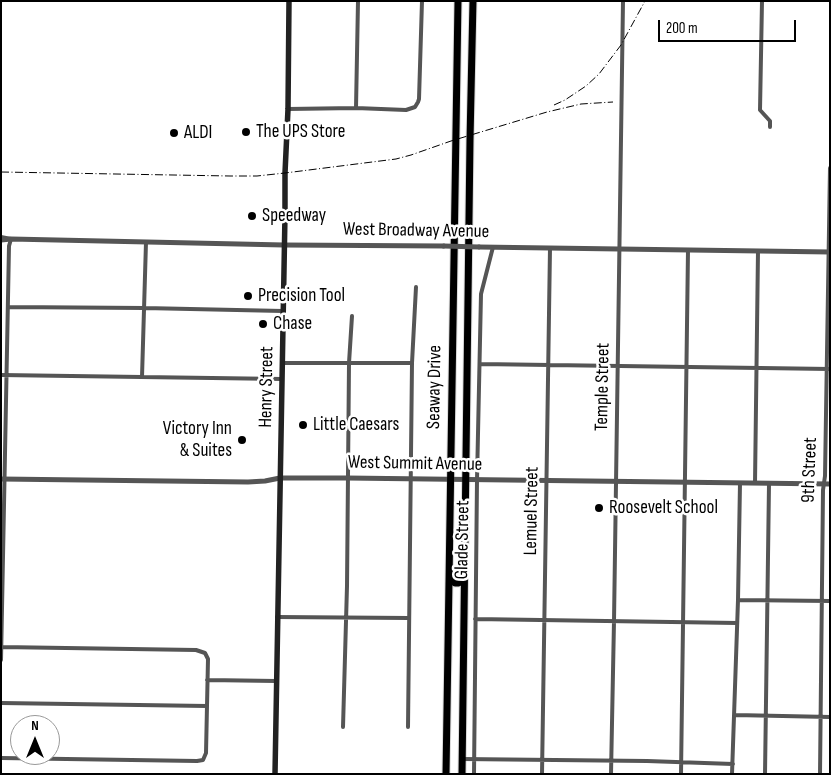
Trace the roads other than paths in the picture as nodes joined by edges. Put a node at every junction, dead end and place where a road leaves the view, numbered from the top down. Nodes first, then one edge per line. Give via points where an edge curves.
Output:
1 (289, 1) edge
2 (358, 1) edge
3 (422, 1) edge
4 (460, 1) edge
5 (473, 1) edge
6 (622, 1) edge
7 (762, 1) edge
8 (472, 34) junction
9 (356, 108) junction
10 (288, 109) junction
11 (770, 127) dead end
12 (830, 168) edge
13 (1, 239) edge
14 (10, 239) junction
15 (146, 242) junction
16 (284, 245) junction
17 (493, 247) junction
18 (550, 248) junction
19 (619, 249) junction
20 (688, 250) junction
21 (758, 251) junction
22 (829, 252) edge
23 (416, 287) dead end
24 (2, 300) edge
25 (8, 300) junction
26 (8, 307) junction
27 (144, 308) junction
28 (283, 311) junction
29 (352, 316) dead end
30 (349, 362) junction
31 (282, 363) junction
32 (412, 364) junction
33 (480, 364) junction
34 (548, 365) junction
35 (617, 366) junction
36 (686, 367) junction
37 (756, 368) junction
38 (828, 369) edge
39 (1, 375) edge
40 (7, 375) junction
41 (142, 377) junction
42 (282, 379) junction
43 (452, 381) junction
44 (280, 478) junction
45 (348, 478) junction
46 (3, 479) edge
47 (411, 479) junction
48 (450, 479) junction
49 (464, 480) junction
50 (477, 480) junction
51 (546, 481) junction
52 (616, 482) junction
53 (685, 483) junction
54 (740, 483) junction
55 (755, 484) junction
56 (769, 484) junction
57 (827, 484) edge
58 (450, 495) junction
59 (2, 536) edge
60 (464, 574) junction
61 (2, 592) edge
62 (738, 600) junction
63 (767, 601) junction
64 (822, 601) junction
65 (830, 601) edge
66 (277, 617) junction
67 (345, 617) junction
68 (409, 618) junction
69 (475, 619) junction
70 (544, 620) junction
71 (614, 621) junction
72 (684, 622) junction
73 (737, 623) junction
74 (1, 647) edge
75 (1, 660) edge
76 (207, 680) junction
77 (276, 681) junction
78 (1, 703) edge
79 (207, 706) junction
80 (734, 715) junction
81 (766, 716) junction
82 (821, 717) junction
83 (830, 717) edge
84 (342, 727) dead end
85 (408, 727) dead end
86 (1, 758) edge
87 (462, 759) junction
88 (474, 759) junction
89 (542, 760) junction
90 (611, 760) junction
91 (681, 762) junction
92 (733, 764) junction
93 (275, 774) edge
94 (446, 774) edge
95 (462, 774) edge
96 (474, 774) edge
97 (542, 774) edge
98 (611, 774) edge
99 (681, 774) edge
100 (732, 774) edge
101 (765, 774) edge
102 (820, 774) edge

1 - 10 main road, Henry Street
2 - 9 street
3 - 9 street via 419,99 415,107 406,110
4 - 8 highway via 462,38 468,40
4 - 43 highway, Seaway Drive
5 - 8 highway, Seaway Drive
6 - 19 street, Temple Street
7 - 11 street via 760,110 770,121
8 - 49 highway, Seaway Drive
9 - 10 street
10 - 16 main road, Henry Street
12 - 22 street, 9th Street
13 - 14 street, West Broadway Avenue
14 - 15 street, West Broadway Avenue
14 - 25 street
15 - 16 street, West Broadway Avenue
15 - 27 street
16 - 17 street, West Broadway Avenue, bridge
16 - 28 main road, Henry Street
17 - 18 street, West Broadway Avenue
17 - 33 street, Glade Street via 482,294
18 - 19 street, West Broadway Avenue
18 - 34 street, Lemuel Street
19 - 20 street, West Broadway Avenue
19 - 35 street, Temple Street
20 - 21 street, West Broadway Avenue
20 - 36 street
21 - 22 street, West Broadway Avenue
21 - 37 street
22 - 38 street, 9th Street
23 - 32 street
24 - 25 street
25 - 26 street
26 - 27 street
26 - 40 street
27 - 28 street
27 - 41 street
28 - 31 main road, Henry Street
29 - 30 street
30 - 31 street
30 - 32 street
30 - 45 street
31 - 42 main road, Henry Street
32 - 47 street
33 - 34 street
33 - 50 street, Glade Street
34 - 35 street
34 - 51 street, Lemuel Street
35 - 36 street
35 - 52 street, Temple Street
36 - 37 street
36 - 53 street
37 - 38 street
37 - 55 street
38 - 57 street, 9th Street
39 - 40 street
40 - 41 street
40 - 46 street
41 - 42 street
42 - 44 main road, Henry Street
43 - 48 highway, Seaway Drive
43 - 49 highway via 458,378 463,382
44 - 45 street, West Summit Avenue
44 - 46 street, West Summit Avenue via 259,482
44 - 66 main road, Henry Street
45 - 47 street, West Summit Avenue
45 - 67 street
46 - 59 street
47 - 48 street, West Summit Avenue
47 - 68 street
48 - 49 street, West Summit Avenue
48 - 58 highway, Seaway Drive
49 - 50 street, West Summit Avenue
49 - 60 highway, Seaway Drive
50 - 51 street, West Summit Avenue
50 - 69 street, Glade Street
51 - 52 street, West Summit Avenue
51 - 70 street, Lemuel Street
52 - 53 street, West Summit Avenue
52 - 71 street, Temple Street
53 - 54 street, West Summit Avenue
53 - 72 street
54 - 55 street, West Summit Avenue
54 - 62 street
55 - 56 street, West Summit Avenue
56 - 57 street, West Summit Avenue
56 - 63 street
57 - 64 street, 9th Street
58 - 60 highway via 453,506 453,581 460,582
58 - 94 highway, Seaway Drive
59 - 61 street
60 - 87 highway, Seaway Drive
61 - 74 street
62 - 63 street
62 - 73 street
63 - 64 street
63 - 81 street
64 - 65 street
64 - 82 street, 9th Street
66 - 67 street
66 - 77 main road, Henry Street
67 - 68 street
67 - 84 street
68 - 85 street
69 - 70 street
69 - 88 street, Glade Street
70 - 71 street
70 - 89 street, Lemuel Street
71 - 72 street
71 - 90 street, Temple Street
72 - 73 street
72 - 91 street
73 - 80 street
74 - 75 street
74 - 76 street via 201,651 208,659
76 - 77 street
76 - 79 street
77 - 93 main road, Henry Street
78 - 79 street
79 - 86 street via 203,760
80 - 81 street
80 - 92 street
81 - 82 street
81 - 101 street
82 - 83 street
82 - 102 street, 9th Street
87 - 88 street
87 - 95 highway, Seaway Drive
88 - 89 street
88 - 96 street, Glade Street
89 - 90 street
89 - 97 street, Lemuel Street
90 - 91 street
90 - 98 street, Temple Street
91 - 92 street
91 - 99 street
92 - 100 street

